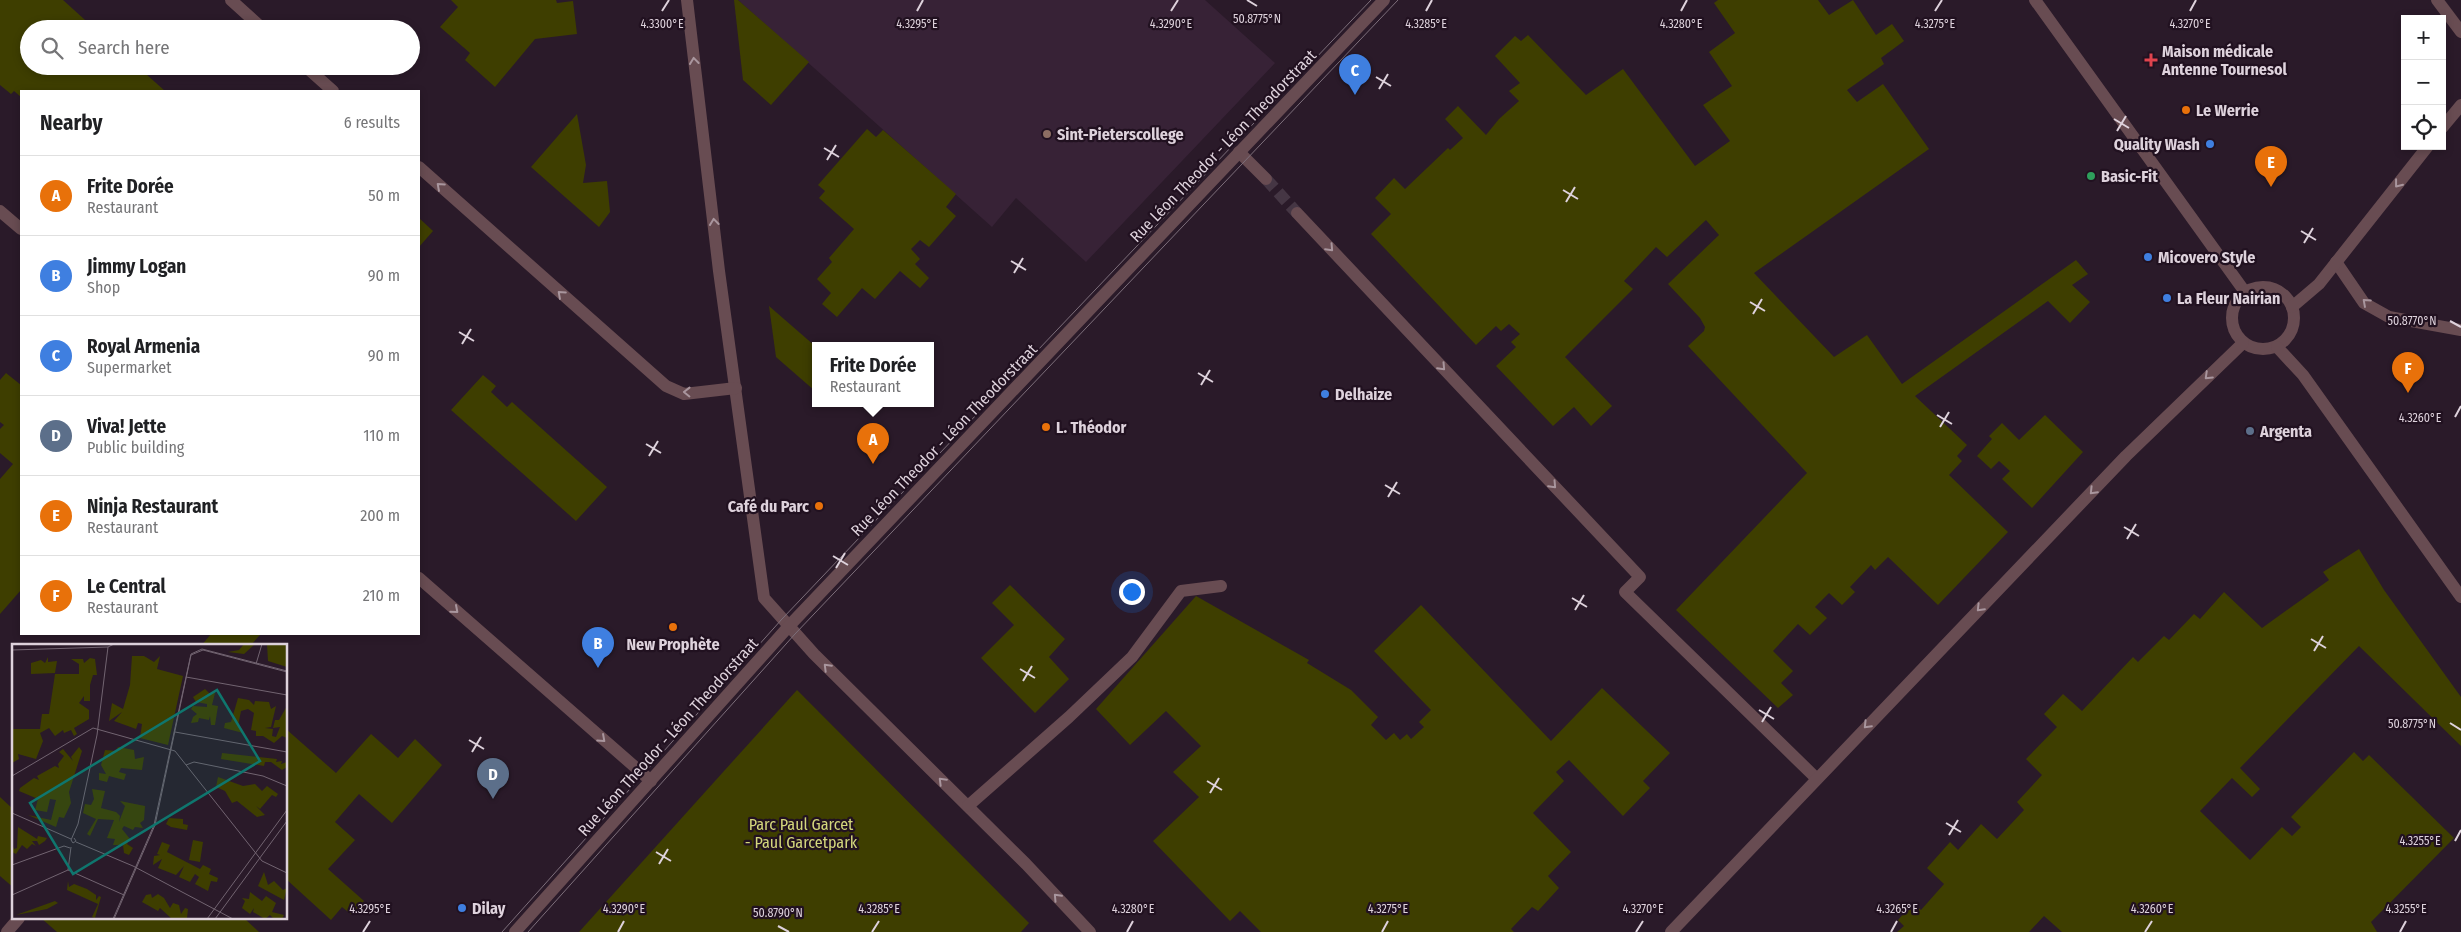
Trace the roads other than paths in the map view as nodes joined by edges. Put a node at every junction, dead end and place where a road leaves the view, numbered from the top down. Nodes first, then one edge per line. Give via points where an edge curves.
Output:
1 (231, 0) edge
2 (686, 0) edge
3 (1384, 0) edge
4 (2035, 0) edge
5 (2437, 0) edge
6 (253, 20) edge
7 (2461, 32) edge
8 (315, 75) edge
9 (332, 90) edge
10 (2461, 105) edge
11 (2446, 123) edge
12 (2425, 150) edge
13 (1240, 152) junction
14 (420, 169) edge
15 (1266, 179) tunnel mouth
16 (0, 211) edge
17 (1297, 213) tunnel mouth
18 (20, 229) edge
19 (2336, 262) junction
20 (2245, 292) junction
21 (2292, 307) junction
22 (2461, 330) edge
23 (2243, 343) junction
24 (2277, 347) junction
25 (736, 388) junction
26 (420, 579) edge
27 (1221, 586) dead end
28 (2461, 597) edge
29 (789, 626) junction
30 (1816, 778) junction
31 (651, 781) junction
32 (968, 806) junction
33 (17, 920) edge
34 (7, 932) edge
35 (515, 932) edge
36 (1090, 932) edge
37 (1671, 932) edge

1 - 6 street
25 -> 2 street
3 - 13 street, Rue Léon Theodor - Léon Theodorstraat
4 - 20 street
5 - 7 street
8 - 9 street
10 - 11 street
12 -> 19 street
13 - 15 street
13 - 29 street, Rue Léon Theodor - Léon Theodorstraat
25 -> 14 street via 684,394 666,386
16 - 18 street
17 -> 30 street via 1640,577 1625,592
19 - 21 street via 2319,284
22 -> 19 street via 2389,317 2364,303
20 - 21 street via 2266,287 2277,290
20 - 23 street via 2233,308 2231,317 2232,326
21 - 24 street via 2294,325 2285,341
23 - 24 street via 2259,350
23 -> 30 street via 2126,456
24 - 28 street via 2303,376
25 - 29 street via 764,598
26 -> 31 street
27 - 32 street via 1181,591 1132,657
29 - 31 street, Rue Léon Theodor - Léon Theodorstraat
32 -> 29 street
30 - 37 street
31 - 35 street, Rue Léon Theodor - Léon Theodorstraat
36 -> 32 street
33 - 34 street

